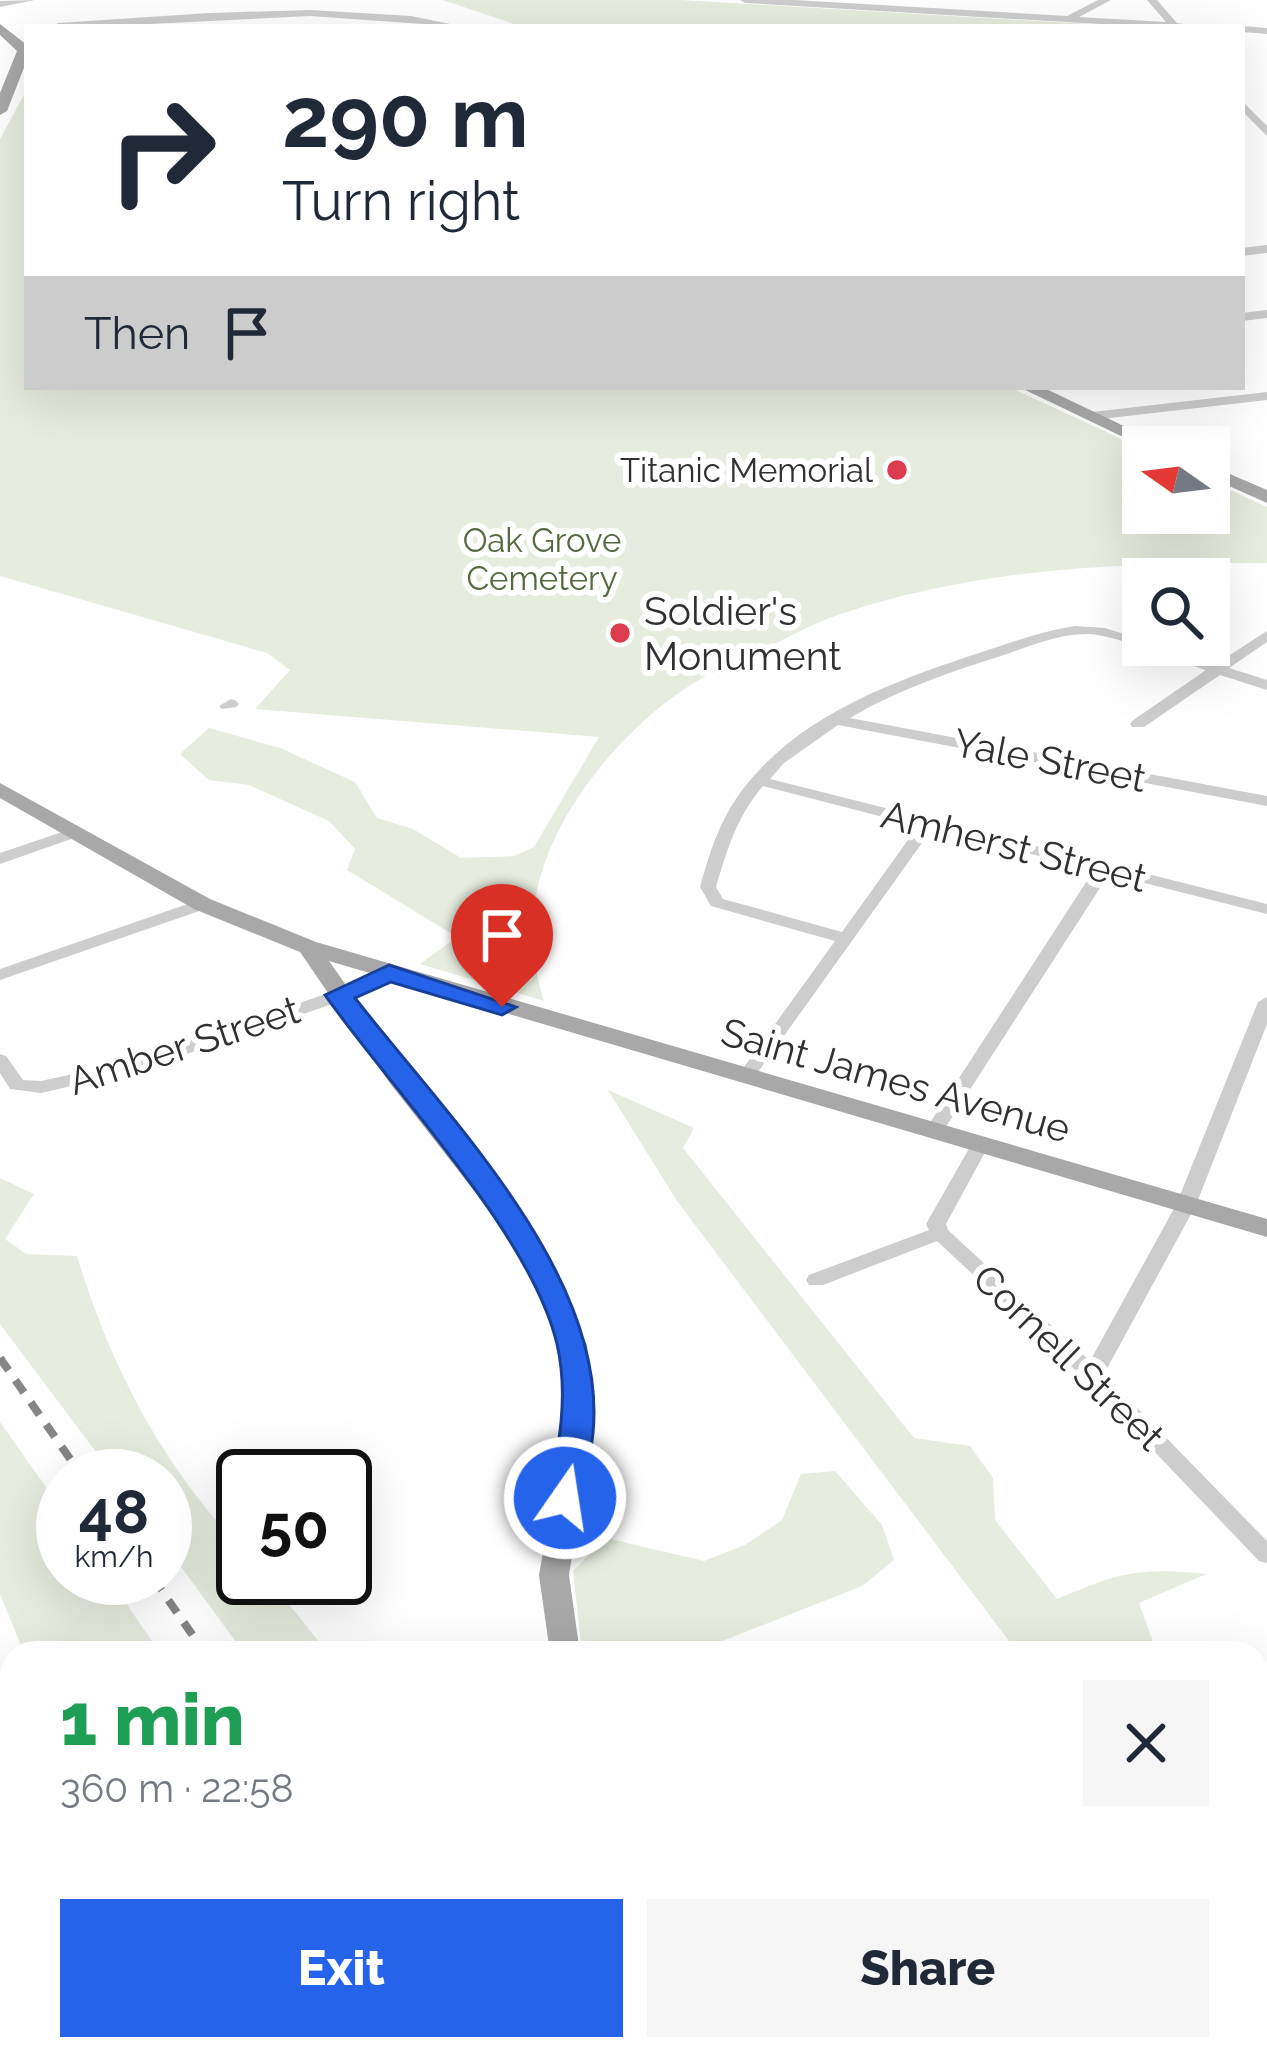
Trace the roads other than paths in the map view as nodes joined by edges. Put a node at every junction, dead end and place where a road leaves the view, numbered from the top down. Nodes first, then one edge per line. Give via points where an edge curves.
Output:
1 (30, 0) edge
2 (745, 0) edge
3 (980, 0) edge
4 (1106, 0) edge
5 (1152, 0) edge
6 (857, 3) edge
7 (0, 4) edge
8 (321, 13) junction
9 (976, 13) junction
10 (1068, 18) junction
11 (98, 24) edge
12 (297, 24) edge
13 (430, 24) edge
14 (1148, 24) edge
15 (1173, 24) edge
16 (0, 25) edge
17 (24, 47) edge
18 (24, 51) edge
19 (1245, 108) edge
20 (0, 111) edge
21 (1267, 134) edge
22 (1035, 390) edge
23 (1267, 396) edge
24 (1092, 416) junction
25 (1122, 430) edge
26 (1230, 480) edge
27 (1267, 484) edge
28 (1244, 486) junction
29 (1267, 497) edge
30 (1267, 635) edge
31 (1122, 638) edge
32 (1209, 666) edge
33 (1215, 668) junction
34 (1267, 685) edge
35 (833, 719) junction
36 (1138, 724) dead end
37 (761, 781) junction
38 (0, 789) edge
39 (1267, 801) edge
40 (928, 824) junction
41 (71, 834) junction
42 (0, 859) edge
43 (1103, 870) junction
44 (202, 904) junction
45 (1267, 910) edge
46 (845, 938) junction
47 (308, 947) junction
48 (389, 973) junction
49 (0, 975) edge
50 (339, 995) junction
51 (1267, 1002) edge
52 (1259, 1049) edge
53 (0, 1060) edge
54 (746, 1078) junction
55 (933, 1132) junction
56 (980, 1145) junction
57 (1186, 1205) junction
58 (1267, 1228) edge
59 (940, 1233) junction
60 (816, 1280) dead end
61 (1093, 1375) junction
62 (1267, 1555) edge
63 (563, 1641) edge

1 - 7 street
2 - 6 street
3 - 9 street
4 - 10 street
5 - 15 street
6 - 9 street
8 - 11 street
8 - 12 street
8 - 13 street
9 - 10 street
10 - 14 street
16 - 17 main road
18 - 20 main road
19 - 21 street
22 - 24 main road
23 - 24 street
24 - 25 main road
26 - 28 main road
27 - 28 street
28 - 29 main road
30 - 33 street
31 - 35 street via 1078,631 916,679
32 - 33 street
33 - 34 street
33 - 36 street
35 - 37 street
35 - 39 street, Yale Street
37 - 40 street, Amherst Street
37 - 46 street via 730,817 708,887 717,902
38 - 41 main road, Saint James Avenue
40 - 43 street, Amherst Street
40 - 46 street
41 - 42 street
41 - 44 main road, Saint James Avenue
43 - 45 street, Amherst Street
43 - 55 street
44 - 47 main road, Saint James Avenue
44 - 49 street
46 - 54 street
47 - 48 main road, Saint James Avenue
47 - 50 main road
48 - 50 street, Amber Street
48 - 54 main road, Saint James Avenue
50 - 53 street, Amber Street via 29,1092
50 - 63 main road via 512,1220 573,1345 580,1423 554,1575
51 - 52 street
52 - 57 street
54 - 55 main road, Saint James Avenue
55 - 56 main road, Saint James Avenue
56 - 57 main road, Saint James Avenue
56 - 59 street, Cornell Street via 945,1203
57 - 58 main road, Saint James Avenue
57 - 61 street
59 - 60 street
59 - 61 street, Cornell Street
61 - 62 street, Cornell Street

